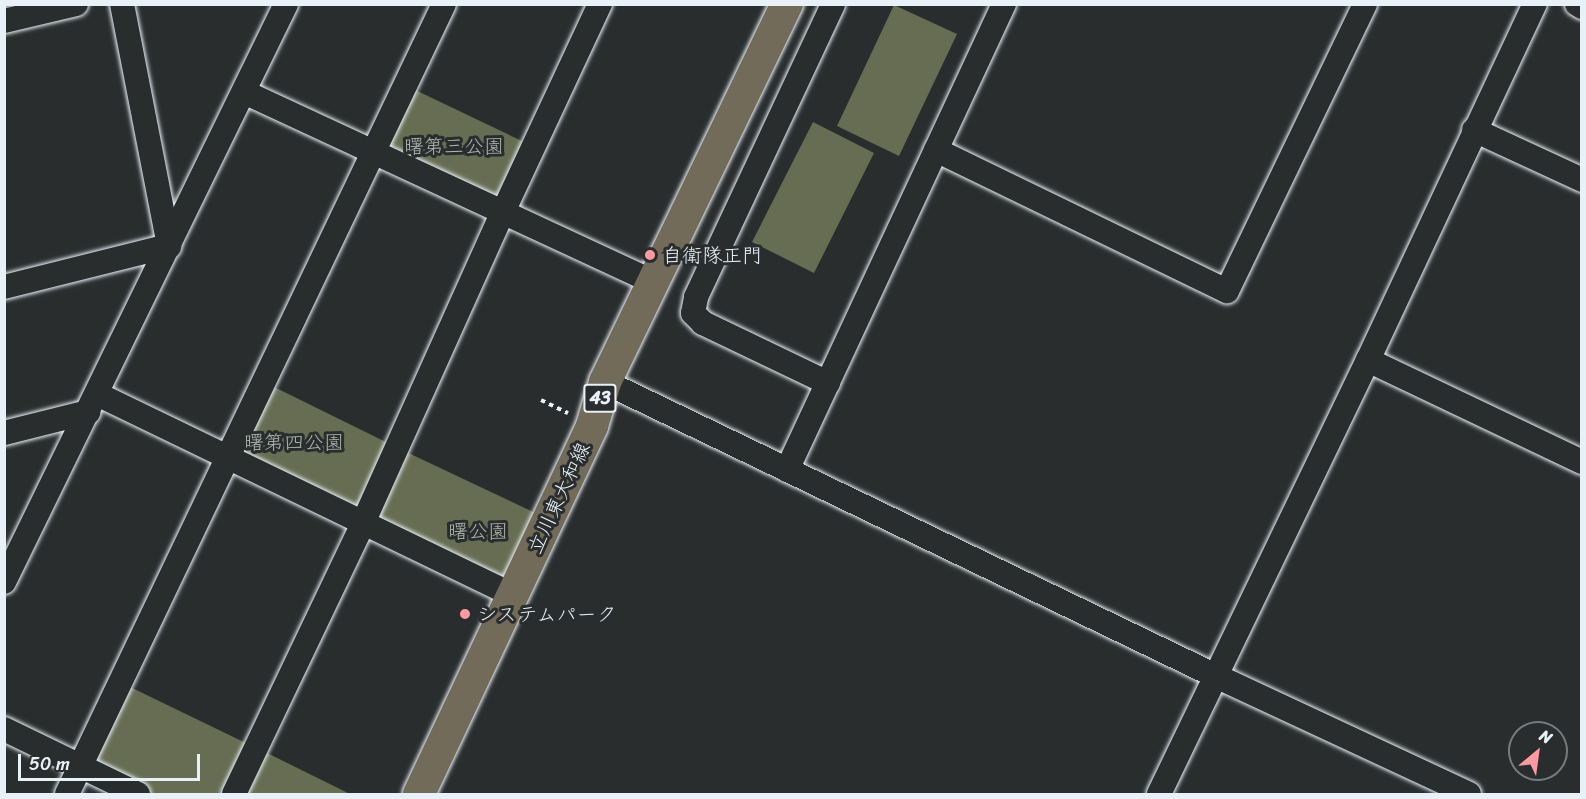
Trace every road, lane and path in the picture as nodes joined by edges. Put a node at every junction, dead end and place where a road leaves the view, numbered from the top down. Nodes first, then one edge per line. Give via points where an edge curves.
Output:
1 (76, 4) edge
2 (122, 4) edge
3 (286, 4) edge
4 (444, 4) edge
5 (600, 4) edge
6 (787, 4) edge
7 (833, 4) edge
8 (1004, 4) edge
9 (1365, 4) edge
10 (1535, 4) edge
11 (1577, 4) edge
12 (1581, 7) edge
13 (36, 9) edge
14 (4, 21) edge
15 (244, 93) junction
16 (1474, 130) junction
17 (936, 150) junction
18 (374, 153) junction
19 (1581, 180) edge
20 (503, 212) junction
21 (169, 246) junction
22 (654, 282) junction
23 (4, 287) edge
24 (1368, 360) junction
25 (605, 382) junction
26 (828, 383) junction
27 (92, 403) junction
28 (4, 433) edge
29 (228, 457) junction
30 (1581, 462) edge
31 (787, 470) junction
32 (363, 523) junction
33 (4, 582) edge
34 (514, 596) junction
35 (1216, 676) junction
36 (4, 729) edge
37 (81, 766) junction
38 (67, 795) edge
39 (138, 795) edge
40 (234, 795) edge
41 (419, 795) edge
42 (1159, 795) edge
43 (1469, 795) edge

1 - 13 street
2 - 21 street
3 - 15 street
4 - 18 street
5 - 20 street
6 - 22 main road, 立川東大和線 / 43
7 - 26 street via 696,297 693,313 703,322
8 - 17 street
9 - 17 street via 1227,291
10 - 16 street
11 - 12 street
13 - 14 street
15 - 18 street
15 - 21 street
16 - 19 street
16 - 24 street
17 - 26 street
18 - 20 street
18 - 29 street
20 - 22 street
20 - 32 street
21 - 23 street
21 - 27 street
22 - 25 main road, 立川東大和線 / 43
24 - 30 street
24 - 35 street
25 - 31 street
25 - 34 main road, 立川東大和線 / 43 via 592,426
26 - 31 street
27 - 28 street
27 - 29 street
27 - 33 street
29 - 32 street
29 - 37 street
31 - 35 street
32 - 34 street
32 - 40 street
34 - 41 main road, 立川東大和線 / 43
35 - 42 street
35 - 43 street
36 - 37 street
37 - 38 street
37 - 39 street

